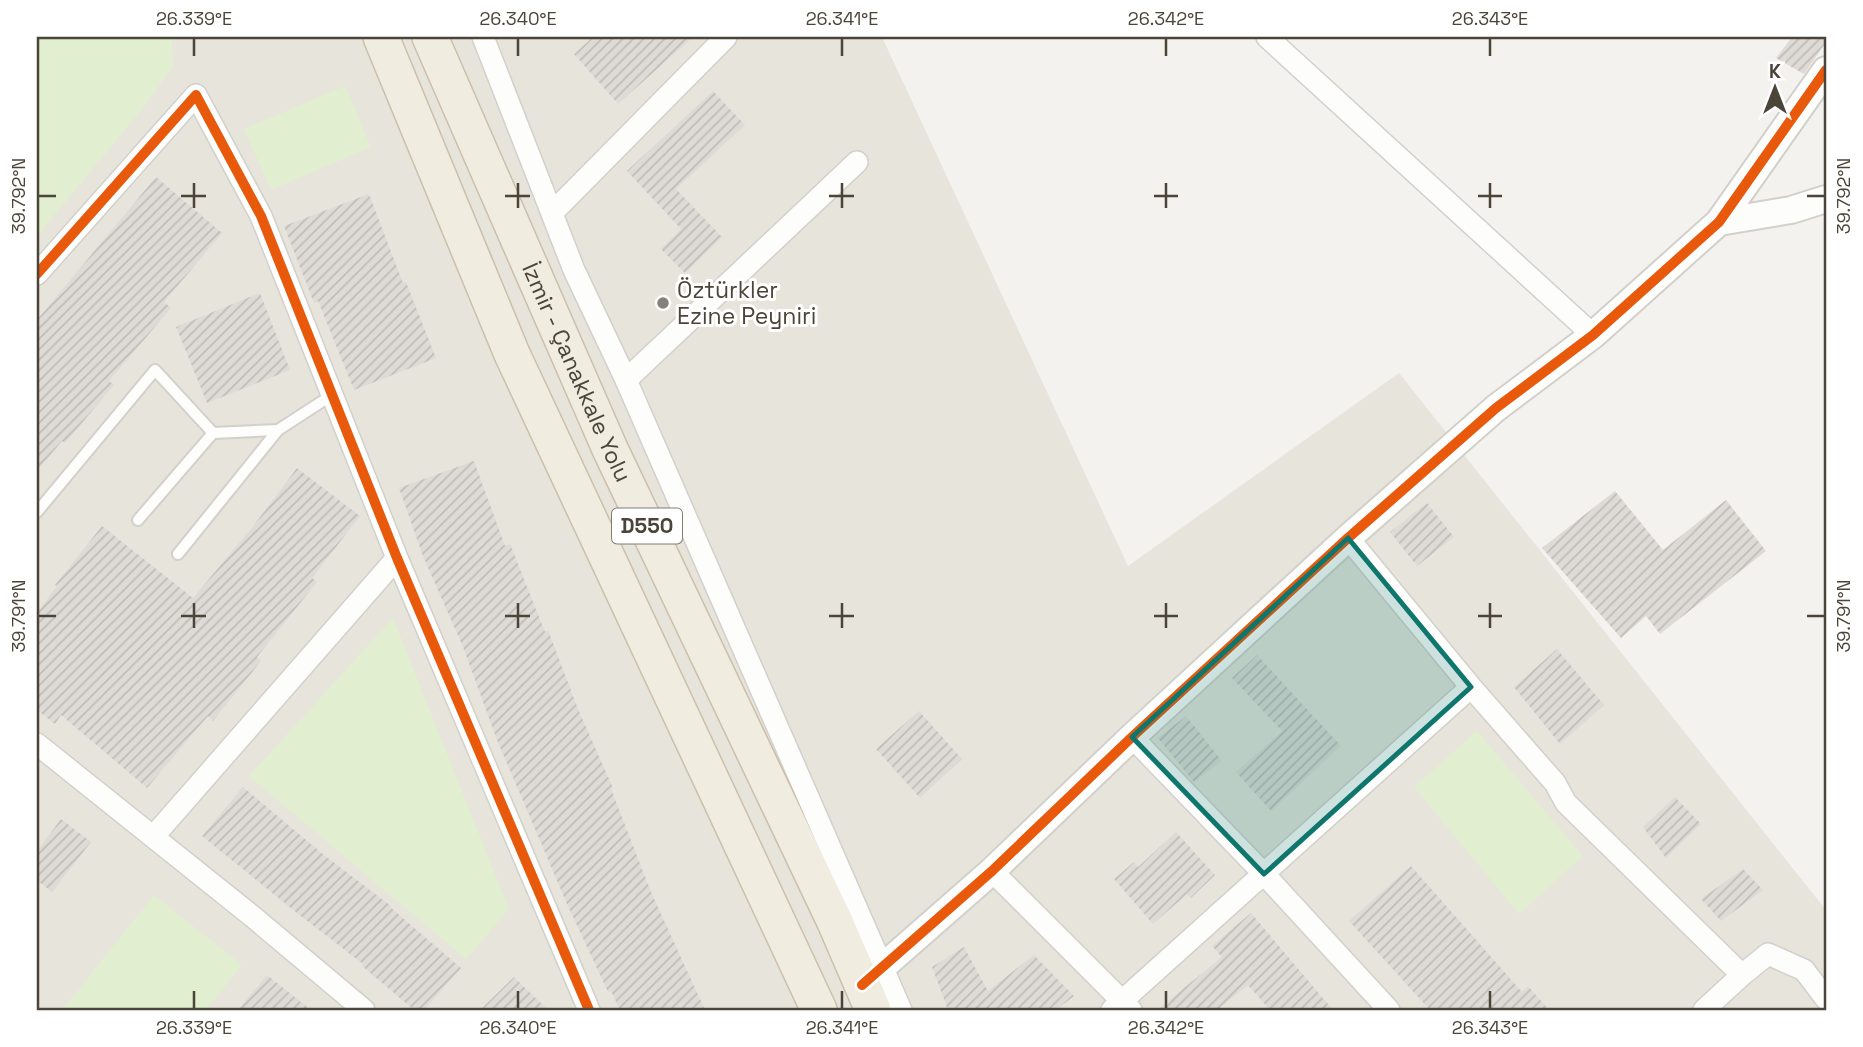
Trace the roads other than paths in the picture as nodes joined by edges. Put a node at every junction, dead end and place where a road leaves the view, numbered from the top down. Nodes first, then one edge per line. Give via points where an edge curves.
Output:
1 (380, 37) edge
2 (430, 37) edge
3 (482, 37) edge
4 (726, 37) edge
5 (1267, 37) edge
6 (1826, 70) edge
7 (857, 162) dead end
8 (1826, 199) edge
9 (552, 213) junction
10 (1719, 222) junction
11 (37, 274) edge
12 (1593, 335) junction
13 (626, 380) junction
14 (332, 395) junction
15 (278, 430) junction
16 (213, 433) junction
17 (37, 512) edge
18 (138, 520) dead end
19 (1348, 538) junction
20 (178, 554) dead end
21 (397, 558) junction
22 (1471, 688) junction
23 (1132, 737) junction
24 (37, 744) edge
25 (153, 838) junction
26 (992, 871) junction
27 (1264, 874) junction
28 (1742, 975) junction
29 (872, 987) edge
30 (1826, 999) edge
31 (1122, 1007) edge
32 (361, 1010) edge
33 (589, 1010) edge
34 (818, 1010) edge
35 (901, 1010) edge
36 (1390, 1010) edge
37 (1704, 1010) edge

1 - 34 highway, D550 via 518,366
2 - 29 highway, İzmir - Çanakkale Yolu / D550 via 610,449 835,922
3 - 9 street
4 - 9 street
5 - 12 street
6 - 10 street
7 - 13 street
8 - 10 street
9 - 13 street
10 - 12 street
11 - 14 street via 196,95 261,216
12 - 19 street via 1496,408
13 - 29 street
14 - 15 lane
14 - 21 street
15 - 16 lane
15 - 20 lane
16 - 17 lane via 155,370
16 - 18 lane
19 - 22 street
19 - 23 street
21 - 25 street
21 - 33 street
22 - 27 street
22 - 28 street via 1555,783 1566,803
23 - 26 street
23 - 27 street
24 - 25 street
25 - 32 street
26 - 29 street
26 - 31 street
27 - 31 street
27 - 36 street
28 - 30 street via 1768,954 1804,970
28 - 37 street
29 - 35 street

